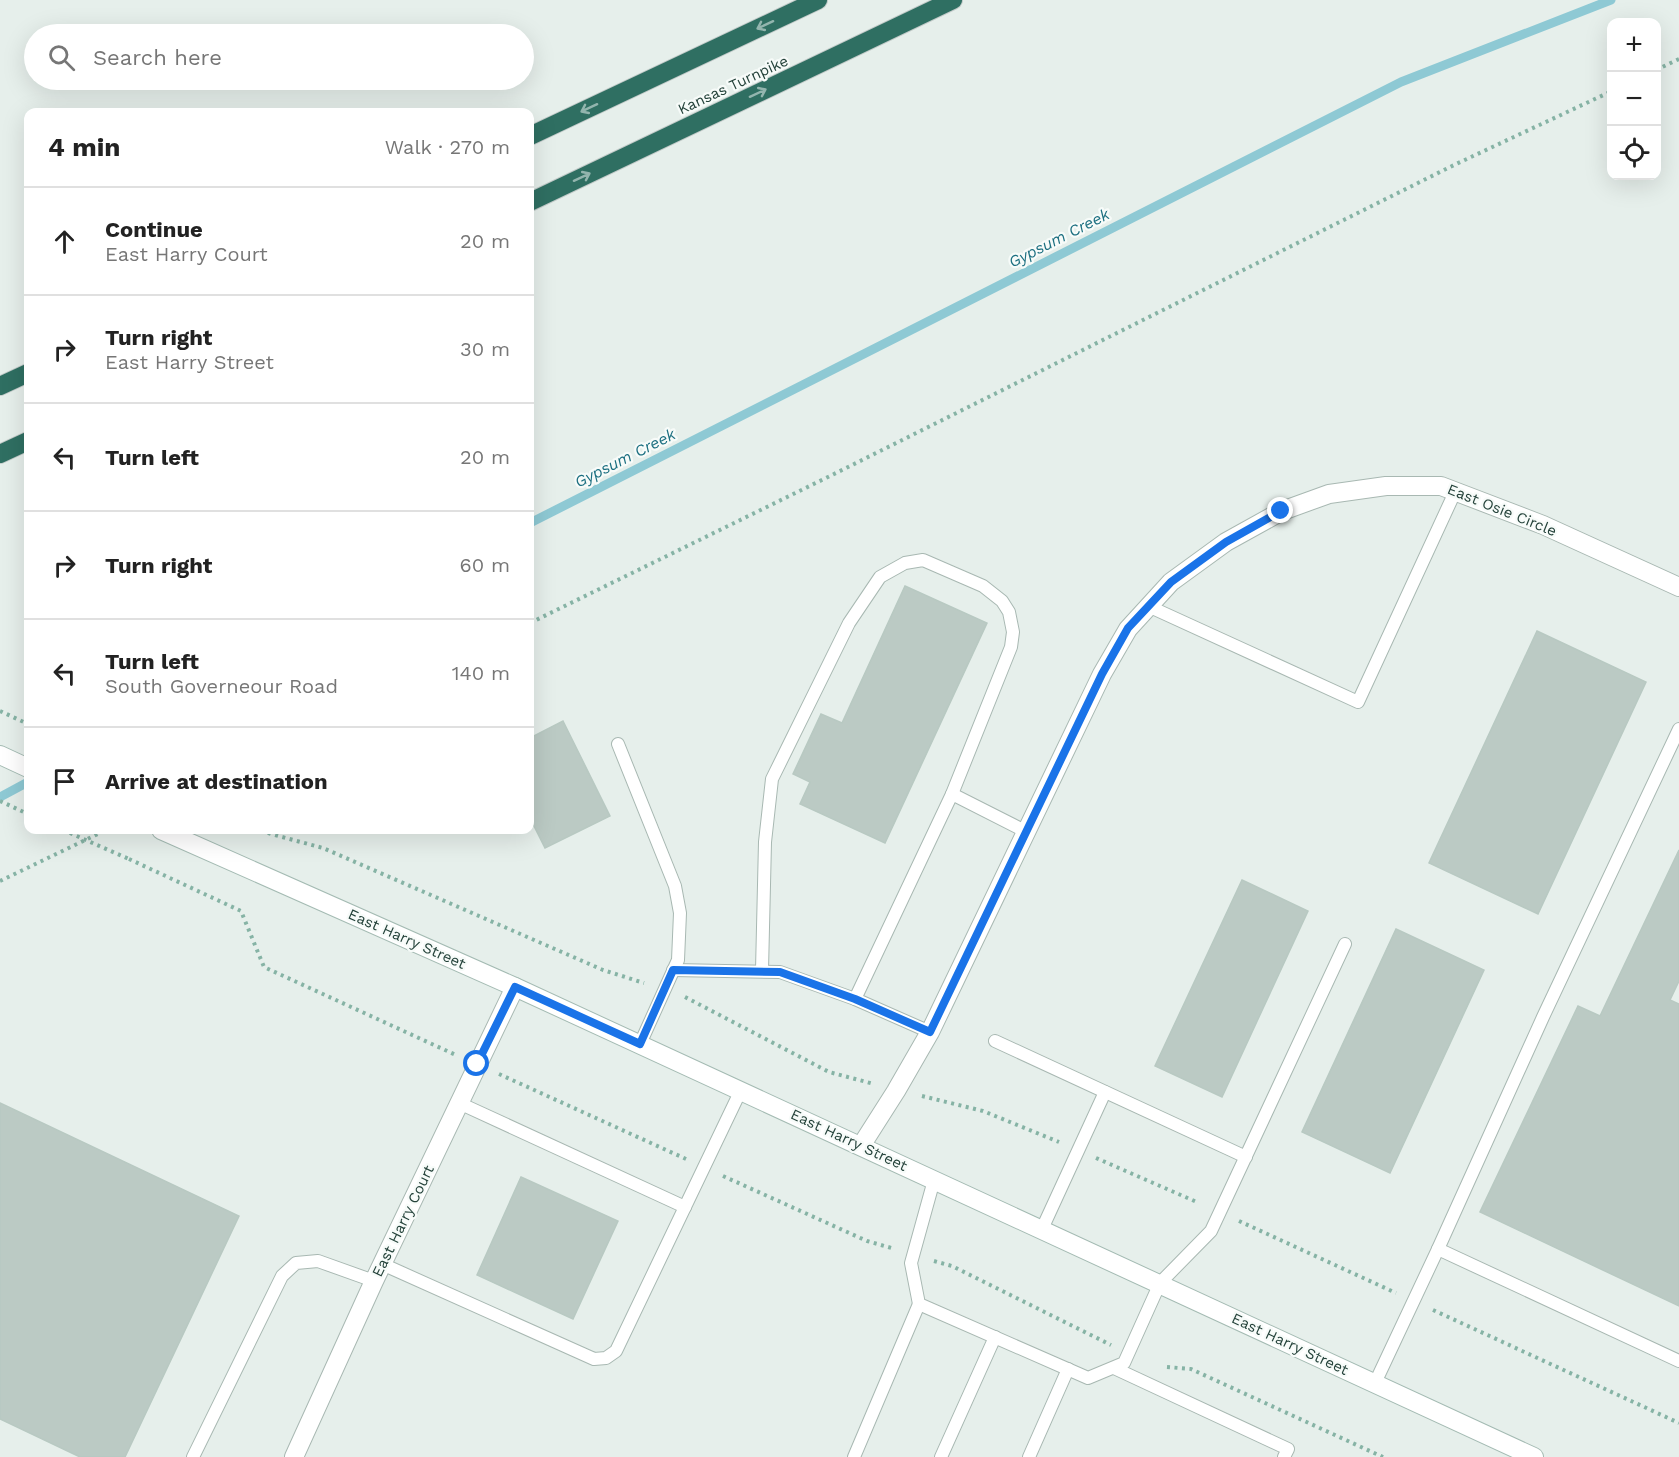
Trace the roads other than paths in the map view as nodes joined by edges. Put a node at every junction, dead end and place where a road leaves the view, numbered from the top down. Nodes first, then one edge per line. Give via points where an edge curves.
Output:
1 (818, 0) edge
2 (953, 0) edge
3 (534, 134) edge
4 (534, 200) edge
5 (24, 375) edge
6 (0, 386) edge
7 (24, 443) edge
8 (0, 454) edge
9 (1455, 492) junction
10 (1679, 587) edge
11 (1148, 606) junction
12 (1679, 729) edge
13 (618, 744) dead end
14 (0, 755) edge
15 (24, 766) edge
16 (952, 794) junction
17 (1025, 831) junction
18 (171, 834) edge
19 (1346, 944) dead end
20 (673, 970) junction
21 (762, 970) junction
22 (515, 987) junction
23 (855, 999) junction
24 (930, 1032) junction
25 (995, 1041) dead end
26 (640, 1044) junction
27 (741, 1090) junction
28 (1106, 1092) junction
29 (459, 1103) junction
30 (861, 1146) junction
31 (1245, 1157) junction
32 (934, 1180) junction
33 (685, 1207) junction
34 (1042, 1229) junction
35 (1438, 1249) junction
36 (382, 1264) junction
37 (374, 1281) junction
38 (1160, 1283) junction
39 (919, 1304) junction
40 (995, 1338) junction
41 (1679, 1361) edge
42 (1114, 1368) junction
43 (1068, 1370) junction
44 (1375, 1383) junction
45 (193, 1457) edge
46 (294, 1457) edge
47 (854, 1457) edge
48 (941, 1457) edge
49 (1029, 1457) edge
50 (1284, 1457) edge
51 (1534, 1457) edge

1 -> 3 highway
4 -> 2 highway, Kansas Turnpike
5 - 6 highway
7 - 8 highway
9 - 10 street, East Osie Circle via 1543,525
9 - 11 street, East Osie Circle via 1441,486 1386,486 1329,494 1281,511 1226,542 1171,582
9 - 11 lane via 1358,702
11 - 17 street, East Osie Circle via 1128,628 1102,674
12 - 35 lane
13 - 20 lane via 675,886 680,913 678,960
14 - 15 street
16 - 17 lane
16 - 21 lane via 1011,646 1013,632 1010,612 983,586 923,560 905,563 880,577 865,596 772,779 765,842
16 - 23 lane
17 - 24 street, East Osie Circle
18 - 22 street, East Harry Street
19 - 31 lane
20 - 21 lane
20 - 26 lane
21 - 23 lane via 780,972
22 - 26 street, East Harry Street
22 - 29 street, East Harry Court
23 - 24 lane
24 - 30 street, East Osie Circle
25 - 28 lane
26 - 27 street, East Harry Street
27 - 30 street, East Harry Street
27 - 33 lane
28 - 31 lane
28 - 34 lane
29 - 33 lane
29 - 36 street, East Harry Court
30 - 32 street, East Harry Street
31 - 38 lane via 1211,1231
32 - 34 street, East Harry Street
32 - 39 lane via 911,1263
33 - 36 lane via 616,1351 606,1358 594,1359
34 - 38 street, East Harry Street
35 - 41 lane
35 - 44 lane
36 - 37 street, East Harry Court
37 - 45 lane via 318,1261 296,1263 282,1276
37 - 46 street, East Harry Court
38 - 42 lane via 1124,1363
38 - 44 street, East Harry Street
39 - 40 lane
39 - 47 lane
40 - 43 lane
40 - 48 lane
42 - 43 lane via 1088,1378
42 - 50 lane via 1288,1449
43 - 49 lane
44 - 51 street, East Harry Street

